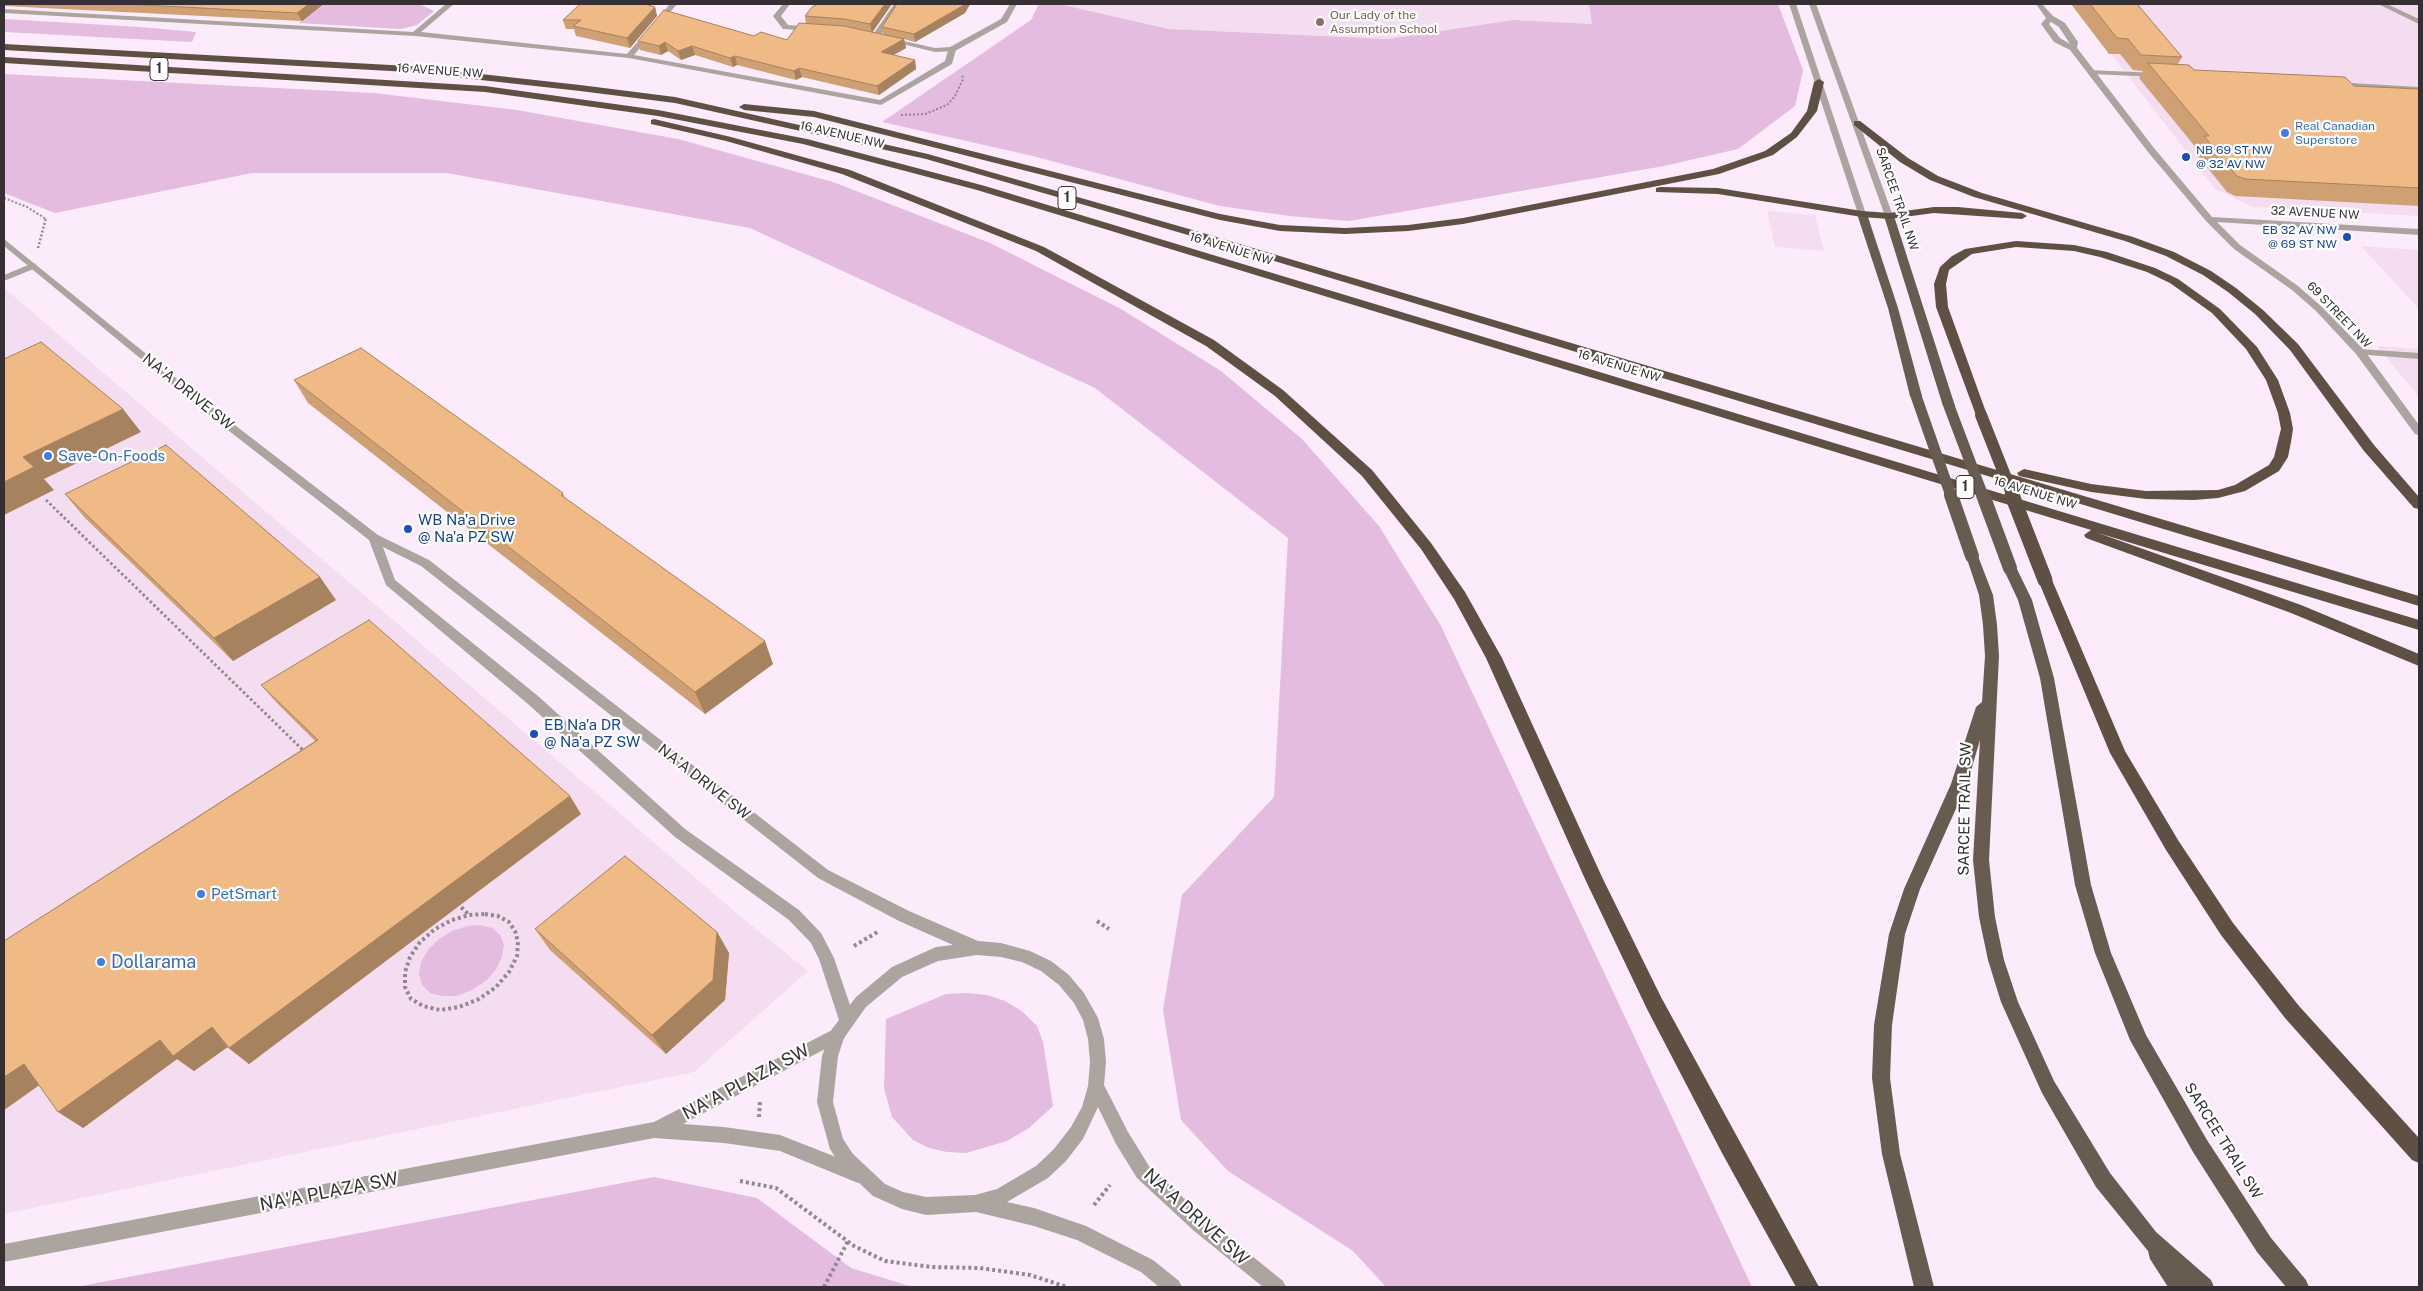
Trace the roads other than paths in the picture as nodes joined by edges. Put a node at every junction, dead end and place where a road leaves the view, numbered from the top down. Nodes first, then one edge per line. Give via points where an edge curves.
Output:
1 (450, 4) edge
2 (674, 4) edge
3 (786, 4) edge
4 (897, 4) edge
5 (1013, 4) edge
6 (1792, 4) edge
7 (1812, 4) edge
8 (2039, 4) edge
9 (2382, 4) edge
10 (4, 12) edge
11 (2050, 18) junction
12 (2419, 22) edge
13 (821, 30) edge
14 (415, 34) junction
15 (866, 35) edge
16 (876, 36) junction
17 (4, 47) edge
18 (2073, 48) junction
19 (952, 49) junction
20 (629, 56) junction
21 (4, 60) edge
22 (2091, 72) junction
23 (2168, 76) edge
24 (315, 78) junction
25 (1819, 82) junction
26 (2330, 84) edge
27 (2419, 89) edge
28 (675, 100) junction
29 (1856, 123) junction
30 (1540, 206) junction
31 (1862, 214) junction
32 (1889, 216) junction
33 (2210, 219) junction
34 (2419, 232) edge
35 (2129, 239) junction
36 (4, 242) edge
37 (33, 266) junction
38 (4, 278) edge
39 (2360, 352) junction
40 (2419, 356) edge
41 (1949, 406) joint
42 (2419, 432) edge
43 (1895, 444) junction
44 (1906, 469) junction
45 (2419, 505) edge
46 (374, 538) junction
47 (2419, 601) edge
48 (2419, 625) edge
49 (2419, 660) edge
50 (1988, 690) junction
51 (977, 948) junction
52 (843, 1028) junction
53 (1096, 1086) junction
54 (654, 1130) junction
55 (2419, 1153) edge
56 (860, 1174) junction
57 (975, 1204) junction
58 (2149, 1239) junction
59 (4, 1253) edge
60 (1173, 1287) edge
61 (1277, 1287) edge
62 (1808, 1287) edge
63 (1924, 1287) edge
64 (2179, 1287) edge
65 (2204, 1287) edge
66 (2298, 1287) edge

1 - 14 street
2 - 20 street
3 - 13 street via 777,16 786,27
4 - 16 street
5 - 19 street via 1004,20
6 - 25 street
7 - 29 street, SARCEE TRAIL NW
8 - 11 street, 69 STREET NW
9 - 12 street
10 - 14 street
11 - 18 street, 69 STREET NW via 2062,25 2074,42
11 - 18 street, 69 STREET NW via 2045,24 2057,40
14 - 20 street
15 - 16 street
16 - 19 street via 935,50
17 - 28 highway, 16 AVENUE NW / 1 via 409,69
18 - 22 street, 69 STREET NW
19 - 20 street via 949,62 881,103
21 - 24 highway, 16 AVENUE NW / 1
22 - 23 street
22 - 33 street, 69 STREET NW
24 - 44 highway, 16 AVENUE NW / 1 via 485,89 596,103 728,126 877,159
24 - 62 highway via 480,94 604,113 720,137 846,172 1040,249 1210,344 1279,393 1367,473 1426,546 1460,596 1494,658 1654,1003 1724,1138
25 - 30 highway via 1812,111 1804,123 1782,146 1768,153 1715,172
25 - 31 street
26 - 27 street
28 - 30 highway via 814,114 1220,217 1280,228 1345,232 1408,228
28 - 43 highway, 16 AVENUE NW / 1 via 928,156
29 - 32 street, SARCEE TRAIL NW
29 - 35 highway via 1904,160 1934,178 1993,200
30 - 31 highway via 1630,191 1689,189 1762,197
31 - 32 highway
31 - 50 highway, SARCEE TRAIL SW, bridge via 1893,308 1916,396 1986,595 1992,656
32 - 35 highway via 1934,210 2010,214
32 - 41 highway, SARCEE TRAIL NW
33 - 34 street, 32 AVENUE NW
33 - 39 street, 69 STREET NW via 2237,247 2319,308
35 - 45 highway via 2170,254 2207,273 2259,312 2294,347 2369,448
36 - 37 street, NA'A DRIVE SW
37 - 38 street
37 - 46 street, NA'A DRIVE SW via 219,418
39 - 40 street
39 - 42 street, 69 STREET NW
41 - 66 highway, SARCEE TRAIL SW, bridge via 2025,600 2047,678 2083,885 2103,953 2139,1040 2195,1138 2264,1245
43 - 47 highway, 16 AVENUE NW / 1
43 - 55 highway, bridge via 2091,488 2146,496 2194,496 2240,488 2274,468 2281,456 2287,429 2280,396 2264,365 2236,331 2196,295 2174,281 2122,259 2042,244 1994,246 1969,251 1944,269 1940,284 1942,307 1981,415 2046,580 2118,753 2172,845 2227,929 2292,1012
44 - 48 highway, 16 AVENUE NW / 1
44 - 49 highway via 2231,585
46 - 51 street, NA'A DRIVE SW via 425,563 823,874 904,916
46 - 52 street via 390,582 533,700 680,833 794,915 816,938 827,960
50 - 58 highway, SARCEE TRAIL SW via 1981,860 1987,917 1996,960 2010,1002 2048,1087 2103,1180
50 - 63 highway via 1959,784 1912,889 1897,934 1882,1024 1881,1078 1891,1154
51 - 52 street via 936,954 897,972 861,1002
51 - 53 street via 1025,956 1064,980 1090,1018 1097,1047
52 - 54 street, NA'A PLAZA SW
52 - 56 street via 830,1056 825,1102 836,1143
53 - 57 street via 1089,1110 1077,1133 1060,1155 1021,1186
53 - 61 street, NA'A DRIVE SW via 1143,1172 1199,1224
54 - 56 street, NA'A PLAZA SW via 780,1143
54 - 59 street, NA'A PLAZA SW
56 - 57 street via 879,1190 910,1202 934,1207
57 - 60 street via 1080,1232 1147,1266
58 - 64 highway
58 - 65 highway, SARCEE TRAIL SW

